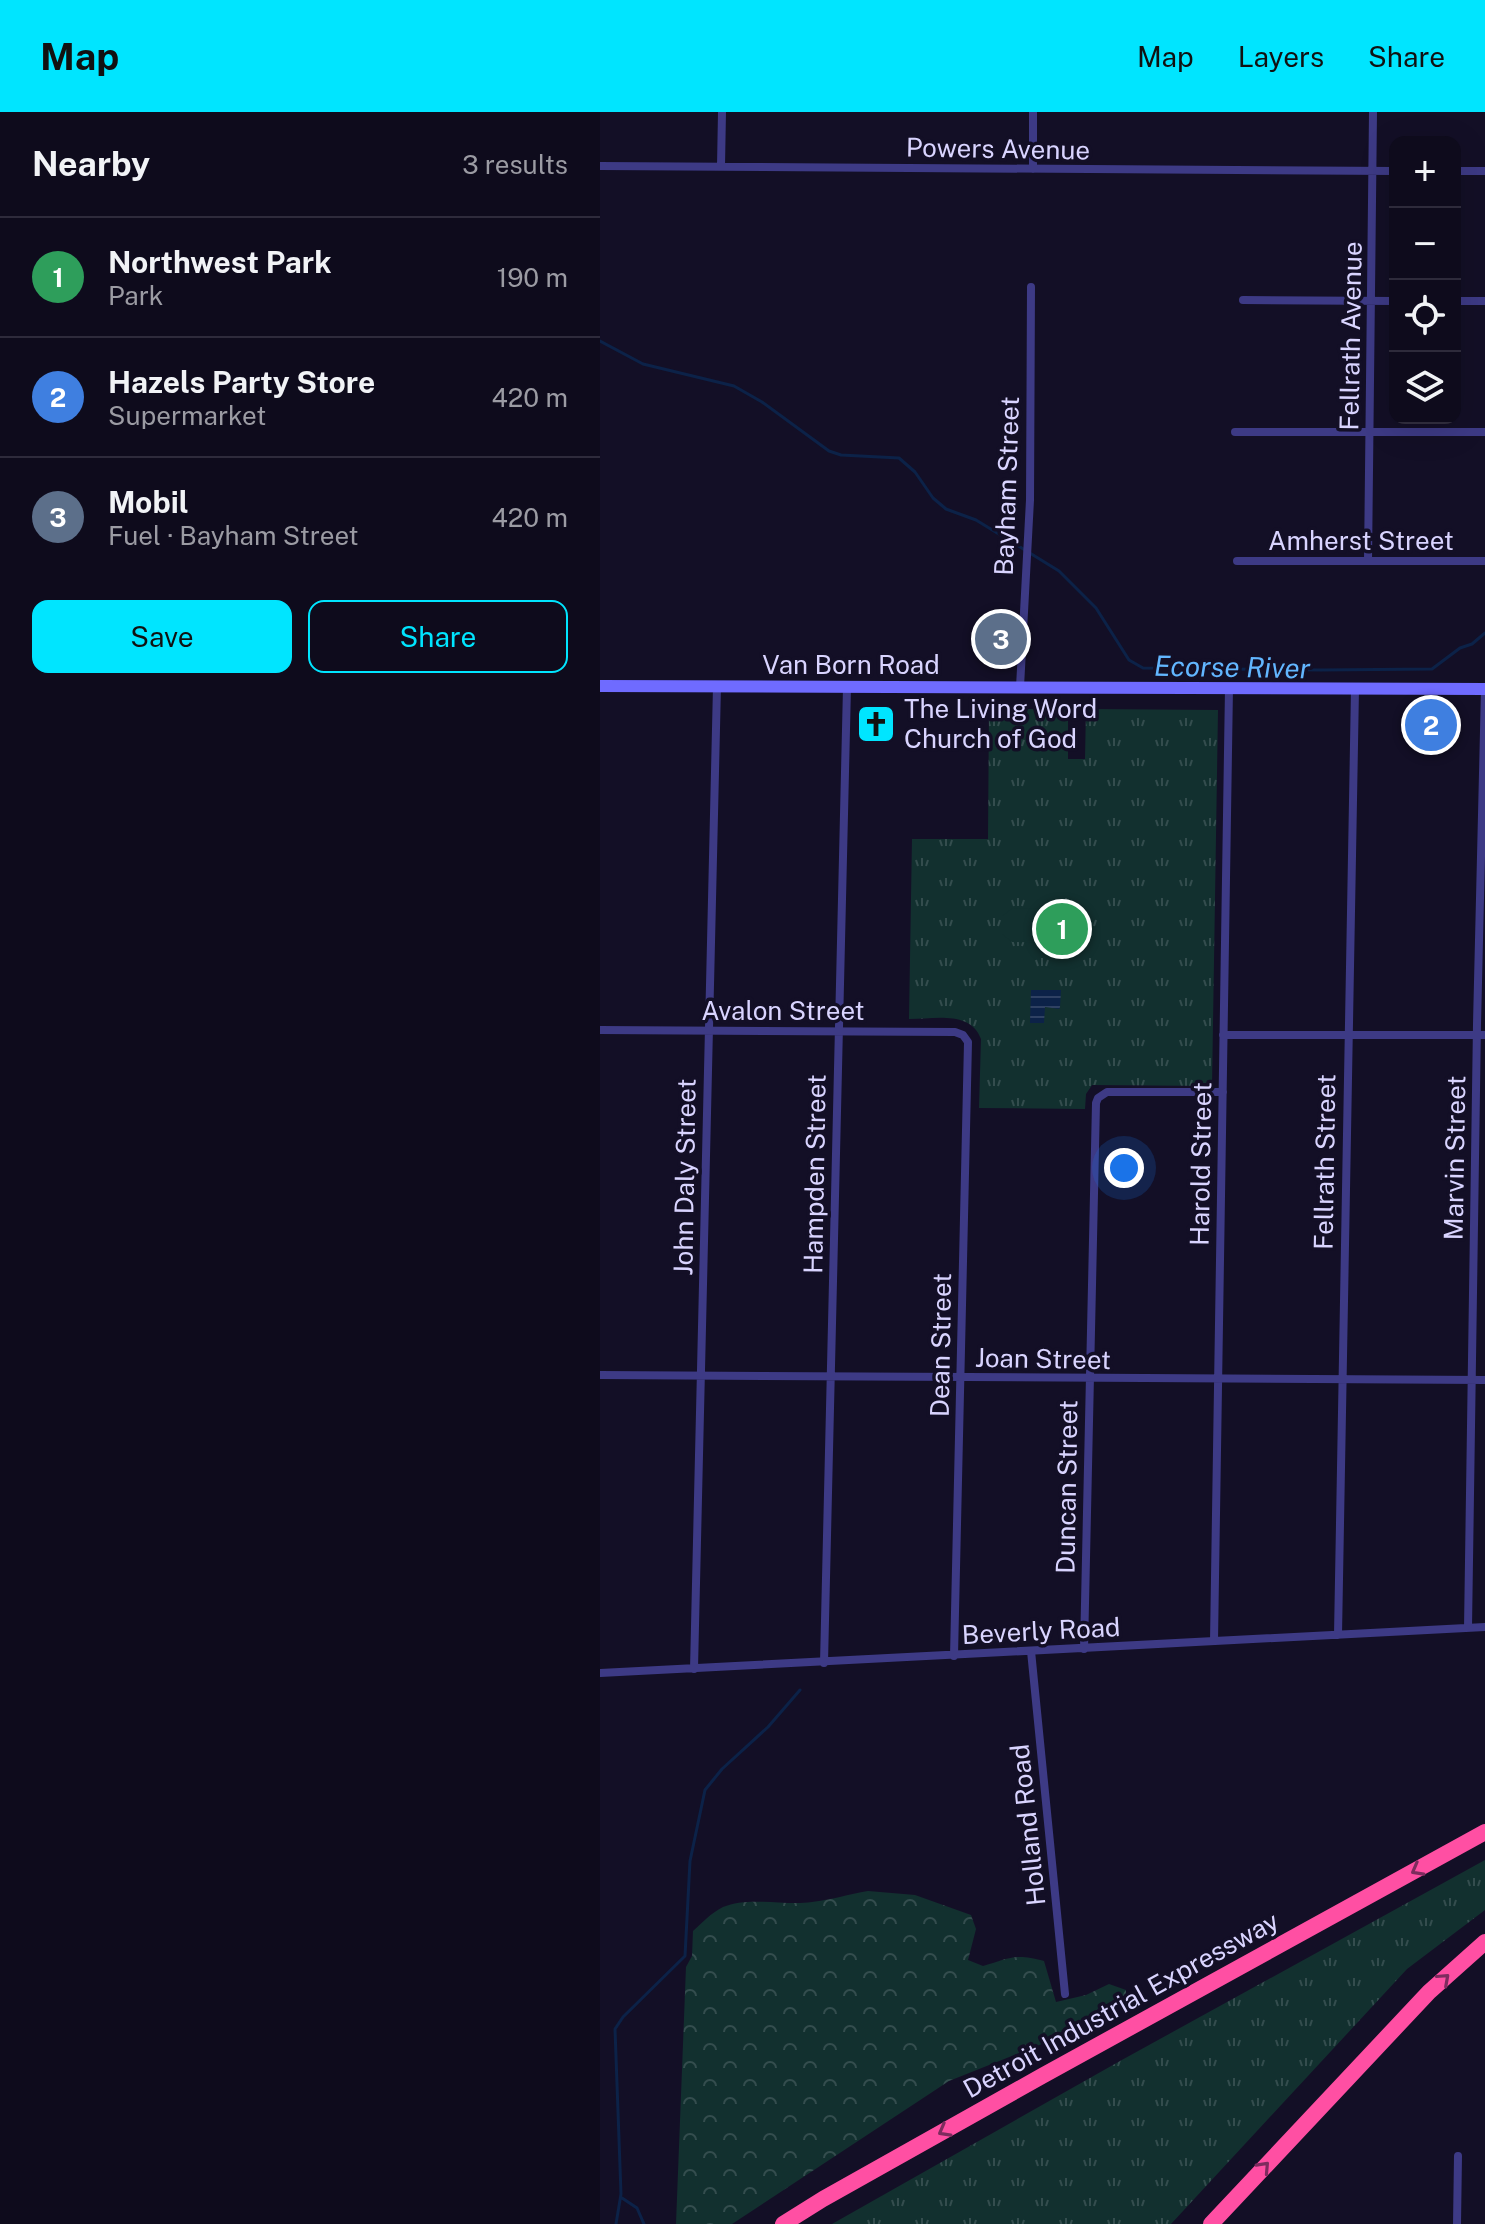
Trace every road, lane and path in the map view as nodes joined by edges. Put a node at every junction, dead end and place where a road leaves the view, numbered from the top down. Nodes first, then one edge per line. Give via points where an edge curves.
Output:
1 (722, 112) edge
2 (1033, 112) edge
3 (1373, 112) edge
4 (600, 166) edge
5 (721, 166) junction
6 (1033, 169) junction
7 (1372, 171) junction
8 (1389, 171) edge
9 (1461, 171) edge
10 (1485, 171) edge
11 (1031, 287) dead end
12 (1243, 300) dead end
13 (1371, 301) junction
14 (1389, 301) edge
15 (1461, 301) edge
16 (1485, 301) edge
17 (1235, 432) dead end
18 (1370, 432) junction
19 (1485, 432) edge
20 (1237, 561) dead end
21 (1368, 561) junction
22 (1485, 561) edge
23 (600, 686) edge
24 (717, 686) junction
25 (847, 687) junction
26 (1020, 687) junction
27 (1229, 688) junction
28 (1355, 689) junction
29 (1485, 689) edge
30 (600, 1030) edge
31 (709, 1031) junction
32 (838, 1032) junction
33 (1223, 1035) junction
34 (1347, 1035) junction
35 (1481, 1035) edge
36 (965, 1036) joint
37 (1223, 1092) junction
38 (600, 1375) edge
39 (701, 1376) junction
40 (832, 1377) junction
41 (960, 1378) junction
42 (1090, 1379) junction
43 (1218, 1380) junction
44 (1343, 1380) junction
45 (1473, 1380) junction
46 (1485, 1380) edge
47 (1485, 1627) edge
48 (1468, 1628) junction
49 (1338, 1635) junction
50 (1214, 1641) junction
51 (1084, 1649) junction
52 (1031, 1651) junction
53 (954, 1656) junction
54 (824, 1663) junction
55 (694, 1669) junction
56 (600, 1673) edge
57 (1485, 1832) edge
58 (1485, 1942) edge
59 (1065, 1994) dead end
60 (1458, 2156) dead end
61 (783, 2224) edge
62 (1211, 2224) edge
63 (1457, 2224) edge

1 - 5 street
2 - 6 street
3 - 7 street, Fellrath Avenue
4 - 5 street, Powers Avenue
5 - 6 street, Powers Avenue
6 - 7 street, Powers Avenue
7 - 8 street, Powers Avenue
7 - 13 street, Fellrath Avenue
9 - 10 street
11 - 26 street, Bayham Street via 1030,500
12 - 13 street
13 - 14 street
13 - 18 street, Fellrath Avenue
15 - 16 street
17 - 18 street
18 - 19 street
18 - 21 street, Fellrath Avenue
20 - 21 street, Amherst Street
21 - 22 street, Amherst Street
23 - 24 main road, Van Born Road
24 - 25 main road, Van Born Road
24 - 31 street, John Daly Street
25 - 26 main road, Van Born Road
25 - 32 street, Hampden Street
26 - 27 main road, Van Born Road
27 - 28 main road, Van Born Road
27 - 33 street, Harold Street
28 - 29 main road, Van Born Road
28 - 34 street, Fellrath Street
29 - 35 street, Marvin Street
30 - 31 street, Avalon Street
31 - 32 street, Avalon Street
31 - 39 street, John Daly Street
32 - 36 street, Avalon Street
32 - 40 street, Hampden Street
33 - 34 street
33 - 37 street, Harold Street
34 - 35 street
34 - 44 street, Fellrath Street
35 - 45 street, Marvin Street
36 - 41 street, Dean Street
37 - 42 street, Duncan Street via 1107,1092 1098,1098
37 - 43 street, Harold Street
38 - 39 street, Joan Street
39 - 40 street, Joan Street
39 - 55 street, John Daly Street
40 - 41 street, Joan Street
40 - 54 street, Hampden Street
41 - 42 street, Joan Street
41 - 53 street, Dean Street
42 - 43 street, Joan Street
42 - 51 street, Duncan Street
43 - 44 street, Joan Street
43 - 50 street, Harold Street
44 - 45 street, Joan Street
44 - 49 street, Fellrath Street
45 - 46 street, Joan Street
45 - 48 street, Marvin Street
47 - 48 street, Beverly Road
48 - 49 street, Beverly Road
49 - 50 street, Beverly Road
50 - 51 street, Beverly Road
51 - 52 street, Beverly Road
52 - 53 street, Beverly Road
52 - 59 street, Holland Road
53 - 54 street, Beverly Road
54 - 55 street, Beverly Road
55 - 56 street, Beverly Road
57 -> 61 highway, Detroit Industrial Expressway
62 -> 58 highway via 1419,2002
60 - 63 street

